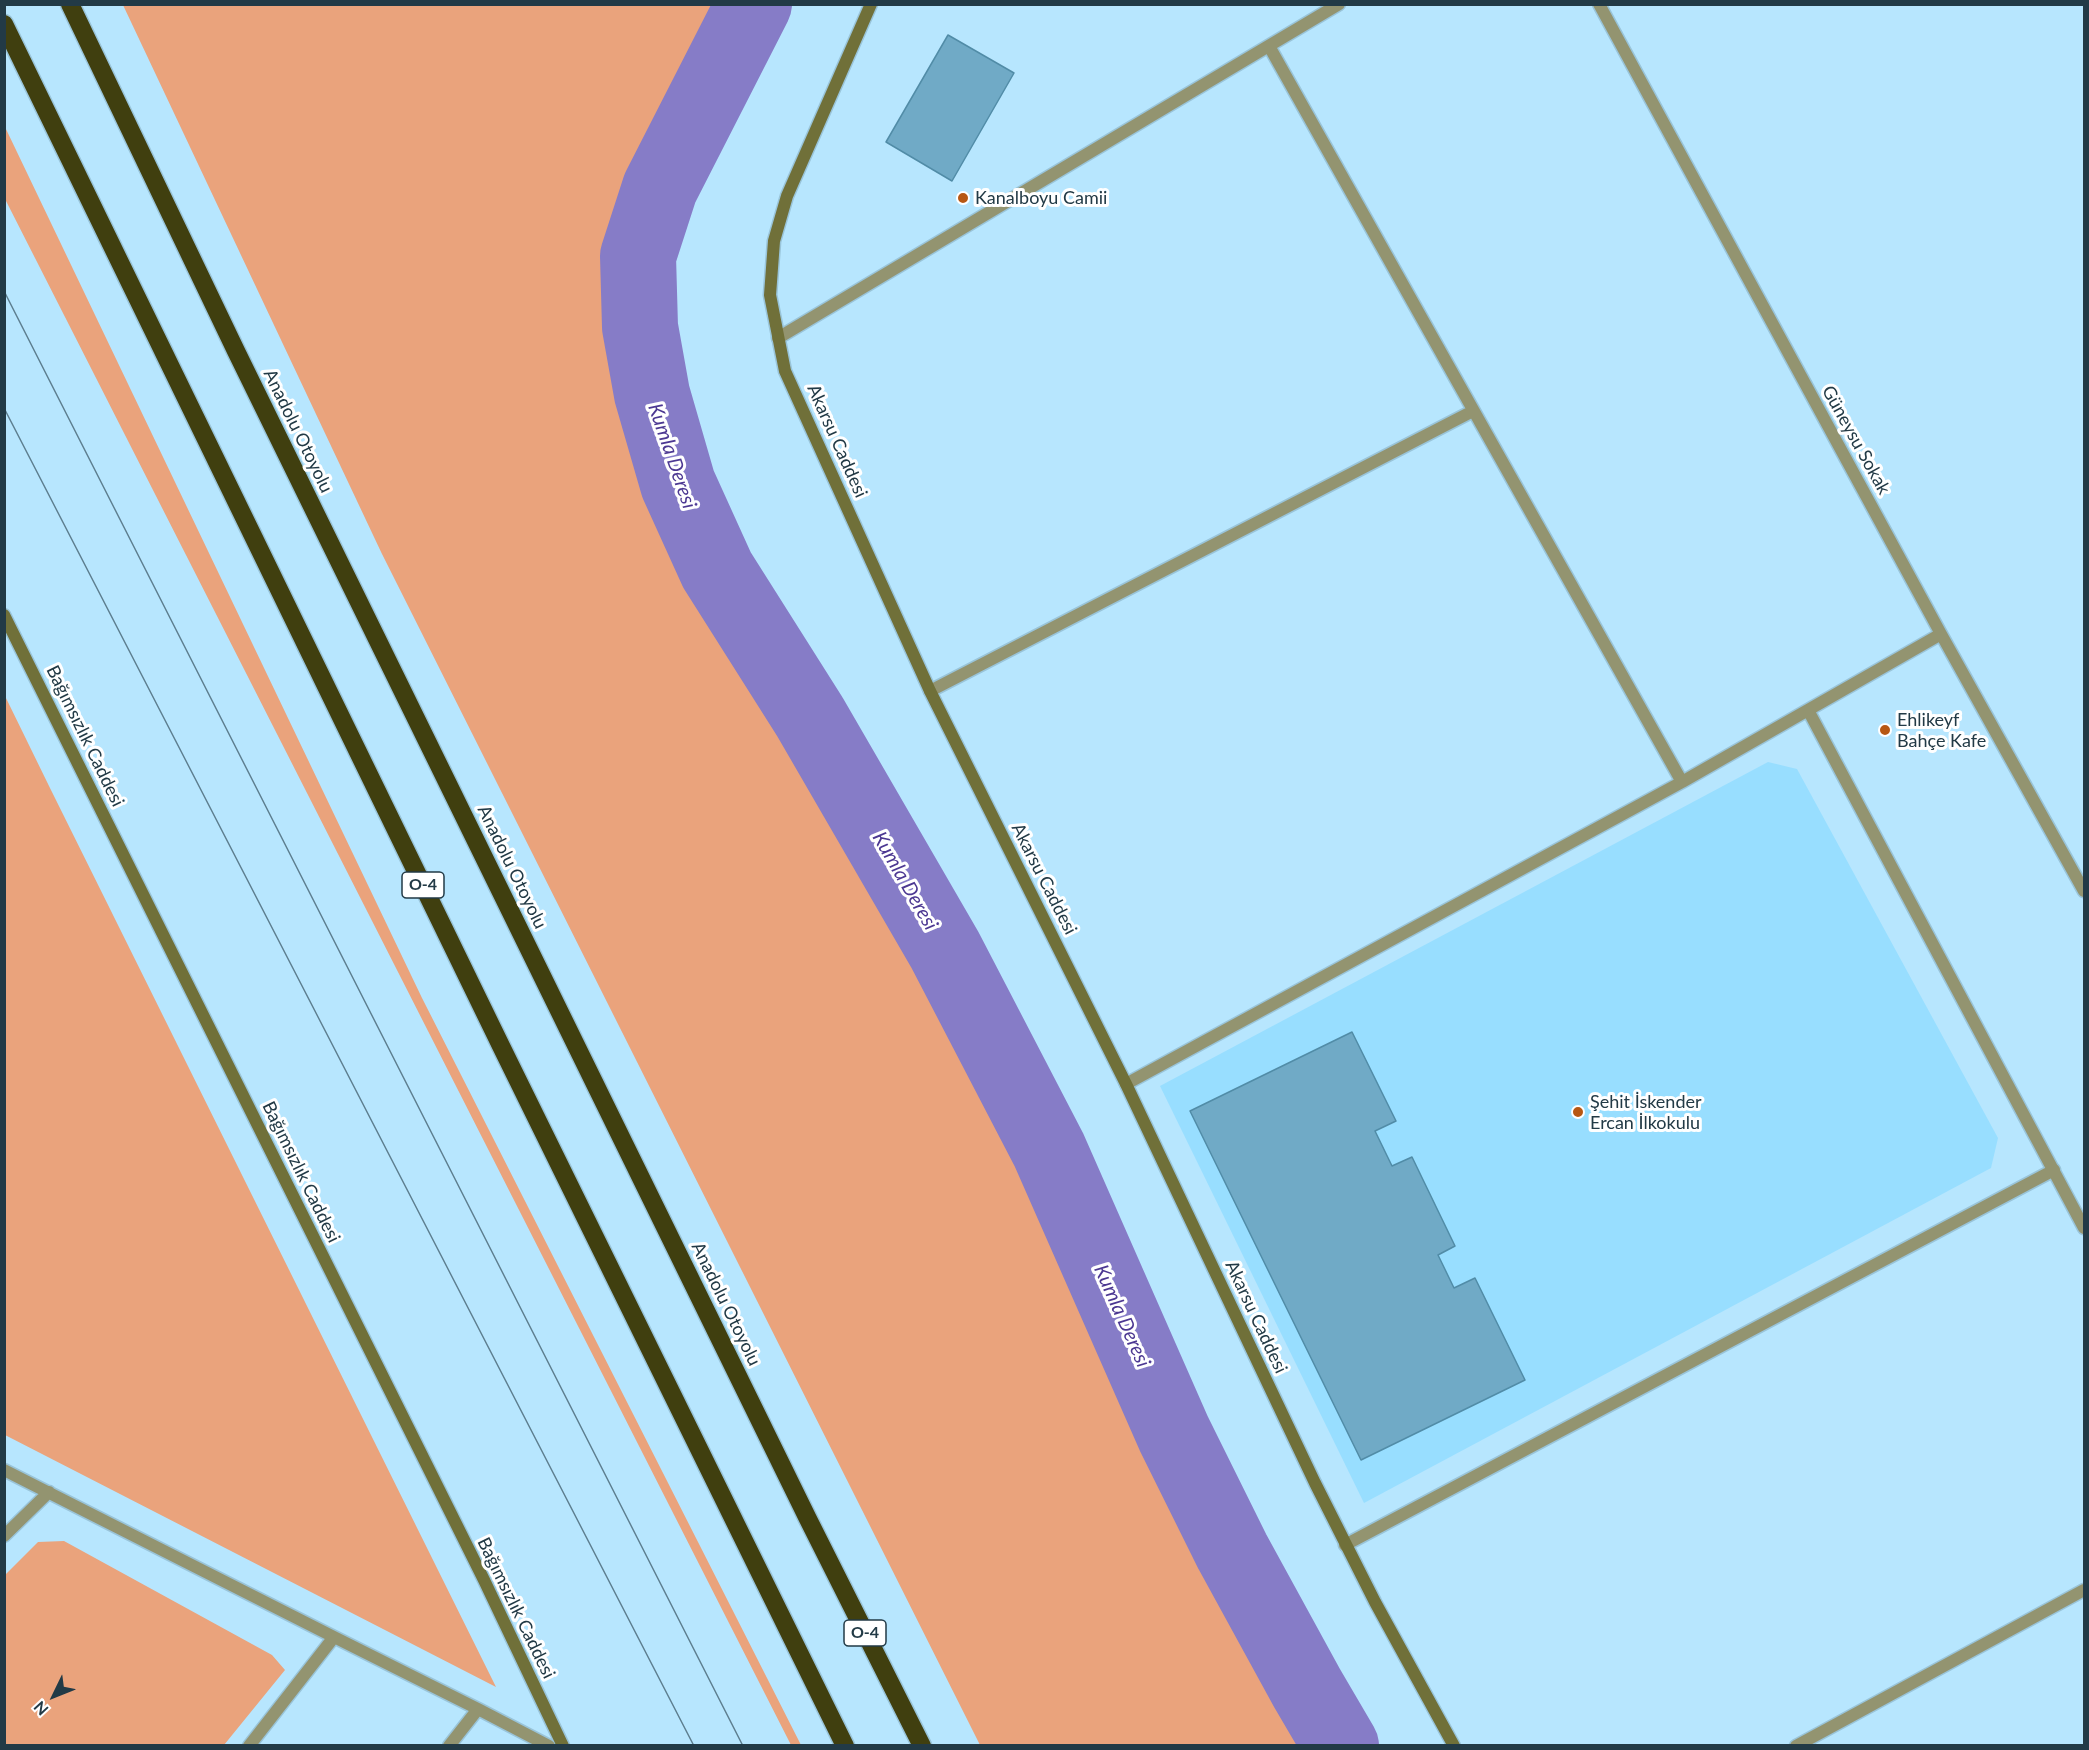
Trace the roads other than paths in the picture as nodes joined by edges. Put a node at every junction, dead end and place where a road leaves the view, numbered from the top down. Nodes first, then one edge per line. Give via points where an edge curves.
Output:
1 (70, 4) edge
2 (871, 4) edge
3 (1339, 4) edge
4 (1599, 4) edge
5 (4, 24) edge
6 (1269, 46) junction
7 (778, 339) junction
8 (1473, 411) junction
9 (4, 615) edge
10 (1941, 633) junction
11 (930, 691) junction
12 (1808, 710) junction
13 (1682, 782) junction
14 (2085, 891) edge
15 (1126, 1084) junction
16 (2054, 1170) junction
17 (2085, 1228) edge
18 (4, 1470) edge
19 (49, 1492) junction
20 (4, 1536) edge
21 (1346, 1545) junction
22 (2085, 1590) edge
23 (334, 1637) junction
24 (478, 1709) junction
25 (249, 1746) edge
26 (449, 1746) edge
27 (549, 1746) edge
28 (563, 1746) edge
29 (845, 1746) edge
30 (922, 1746) edge
31 (1454, 1746) edge
32 (1796, 1746) edge

1 - 30 highway, Anadolu Otoyolu / O-4 via 304,490
2 - 7 street, Akarsu Caddesi via 787,196 774,241 770,295
3 - 6 street
4 - 10 street, Güneysu Sokak
5 - 29 highway, O-4
6 - 7 street
6 - 8 street
7 - 11 street, Akarsu Caddesi via 785,371
8 - 11 street
8 - 13 street
9 - 28 street, Bağımsızlık Caddesi
10 - 12 street
10 - 14 street, Güneysu Sokak
11 - 15 street, Akarsu Caddesi
12 - 13 street
12 - 16 street
13 - 15 street
15 - 21 street, Akarsu Caddesi
16 - 17 street
16 - 21 street
18 - 19 street
19 - 20 street
19 - 23 street
21 - 31 street, Akarsu Caddesi
22 - 32 street
23 - 24 street
23 - 25 street
24 - 26 street
24 - 27 street

